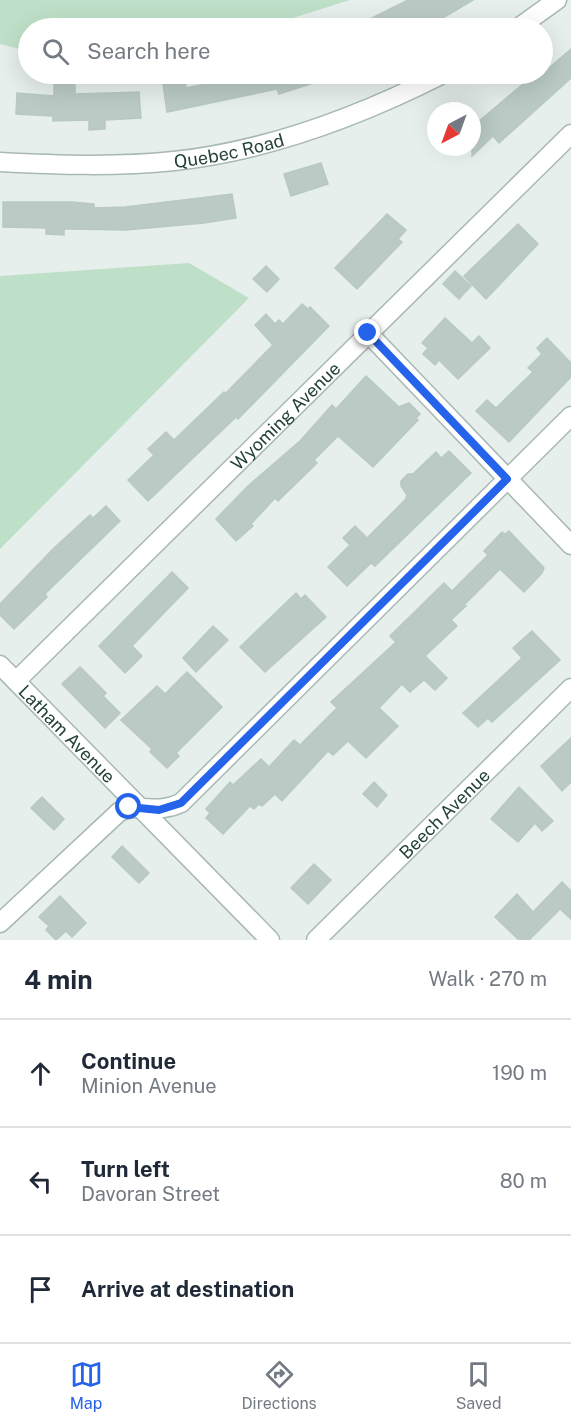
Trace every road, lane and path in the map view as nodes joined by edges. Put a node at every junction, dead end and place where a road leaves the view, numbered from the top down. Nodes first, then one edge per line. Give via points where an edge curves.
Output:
1 (557, 0) edge
2 (532, 18) edge
3 (422, 84) edge
4 (571, 134) edge
5 (0, 162) edge
6 (368, 333) junction
7 (571, 416) edge
8 (507, 479) junction
9 (571, 544) edge
10 (0, 664) edge
11 (16, 681) junction
12 (571, 688) edge
13 (140, 807) junction
14 (0, 923) edge
15 (270, 940) edge
16 (316, 940) edge

1 - 2 street
3 - 5 street, Quebec Road via 342,119 231,151 175,161 107,165
4 - 6 street, Wyoming Avenue
6 - 8 street
6 - 11 street, Wyoming Avenue
7 - 8 street
8 - 9 street
8 - 13 street via 181,803 159,810
10 - 11 street
11 - 13 street, Latham Avenue
12 - 16 street, Beech Avenue
13 - 14 street via 129,807 114,815
13 - 15 street, Latham Avenue

